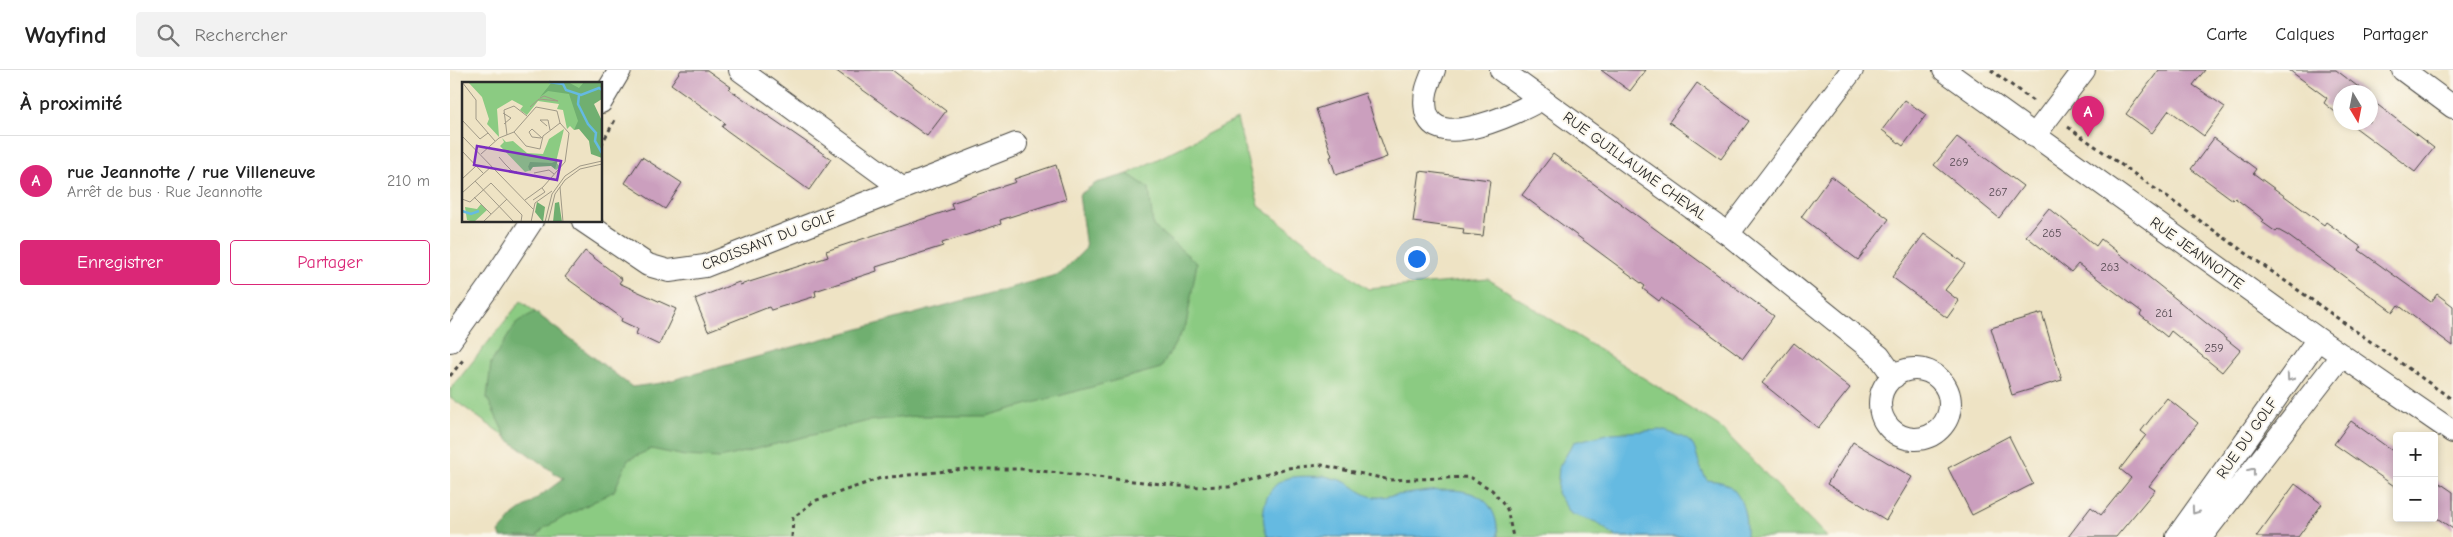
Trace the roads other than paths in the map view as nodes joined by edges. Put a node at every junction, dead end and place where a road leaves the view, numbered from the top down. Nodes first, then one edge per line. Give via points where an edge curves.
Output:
1 (620, 70) edge
2 (740, 70) edge
3 (1434, 70) edge
4 (1501, 70) edge
5 (1852, 70) edge
6 (1944, 70) edge
7 (2084, 70) edge
8 (2403, 70) edge
9 (1542, 99) junction
10 (602, 100) edge
11 (2453, 107) edge
12 (2034, 136) junction
13 (1016, 144) dead end
14 (904, 188) junction
15 (531, 222) edge
16 (585, 222) edge
17 (1728, 234) junction
18 (458, 313) edge
19 (2318, 339) junction
20 (450, 341) edge
21 (2342, 355) junction
22 (1894, 377) dead end
23 (2453, 432) edge
24 (2177, 537) edge
25 (2201, 537) edge

1 - 10 street
2 - 14 street
3 - 9 street via 1424,102 1427,117 1444,130 1477,126 1523,110
4 - 9 street, RUE GUILLAUME CHEVAL
5 - 17 street
6 - 12 street, RUE JEANNOTTE
7 - 12 street
8 - 11 street
9 - 17 street, RUE GUILLAUME CHEVAL
12 - 19 street, RUE JEANNOTTE
13 - 14 street, CROISSANT DU GOLF
14 - 16 street, CROISSANT DU GOLF via 705,266 686,270 669,271 648,265
15 - 18 street
17 - 22 street, RUE GUILLAUME CHEVAL via 1880,356
18 - 20 street
19 - 21 street, RUE JEANNOTTE
19 -> 24 street, RUE DU GOLF
21 - 23 street, RUE JEANNOTTE
25 -> 21 street, RUE DU GOLF

